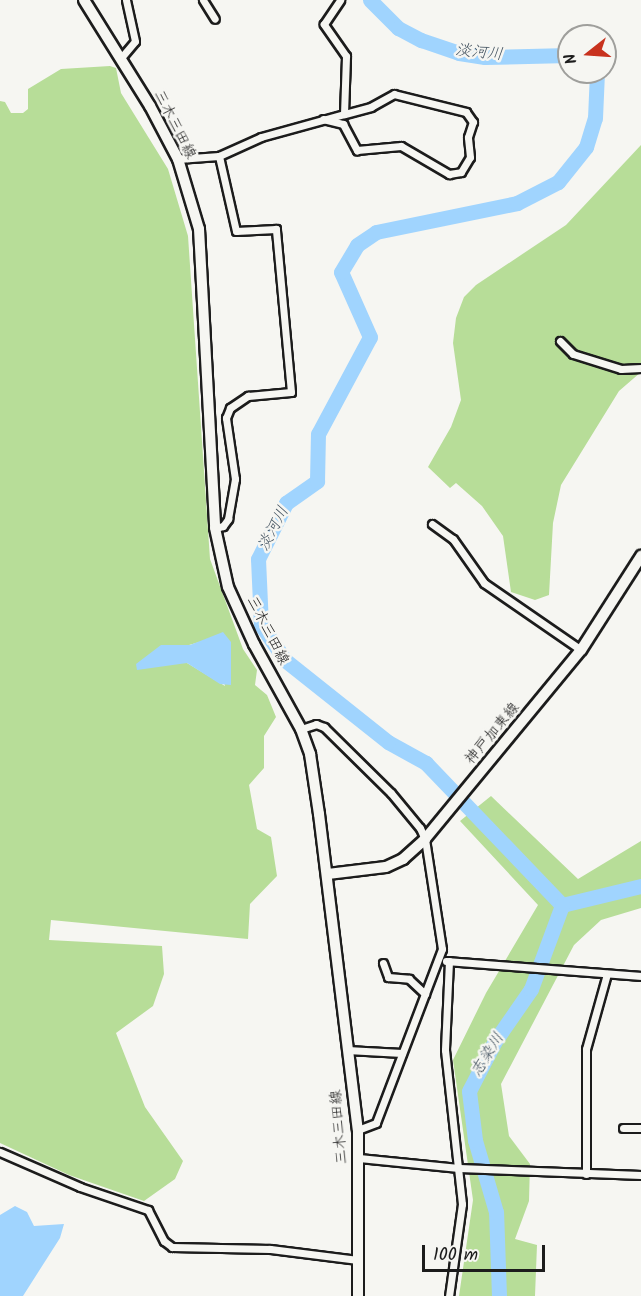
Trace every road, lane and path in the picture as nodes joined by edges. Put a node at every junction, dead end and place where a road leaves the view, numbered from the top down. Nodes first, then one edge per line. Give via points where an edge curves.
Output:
1 (84, 0) edge
2 (127, 0) edge
3 (203, 0) edge
4 (340, 0) edge
5 (215, 19) dead end
6 (120, 59) junction
7 (344, 114) junction
8 (323, 119) junction
9 (219, 156) junction
10 (178, 159) junction
11 (560, 341) dead end
12 (641, 368) edge
13 (432, 524) dead end
14 (215, 528) junction
15 (641, 556) edge
16 (581, 650) junction
17 (302, 729) junction
18 (425, 840) junction
19 (328, 874) junction
20 (439, 959) junction
21 (449, 961) junction
22 (384, 963) dead end
23 (607, 974) junction
24 (641, 976) edge
25 (425, 994) junction
26 (347, 1050) junction
27 (402, 1053) junction
28 (623, 1128) dead end
29 (641, 1128) edge
30 (358, 1130) junction
31 (0, 1152) edge
32 (359, 1158) junction
33 (459, 1168) junction
34 (586, 1174) junction
35 (641, 1175) edge
36 (358, 1260) junction
37 (358, 1296) edge
38 (449, 1296) edge

1 - 6 main road, 三木三田線
2 - 6 street via 135,41
3 - 5 street
4 - 7 street via 324,24 346,56
6 - 10 main road, 三木三田線
7 - 8 street
7 - 8 street via 371,107 394,94 466,112 473,122 468,137 470,157 461,172 449,174 401,146 357,150 343,124
8 - 9 street via 261,137
9 - 10 street
9 - 14 street via 236,231 276,229 291,392 248,396 230,408 226,418 235,479 228,519 224,526
10 - 14 main road, 三木三田線 via 199,230
11 - 12 street via 573,354 621,369
13 - 16 street via 453,539 484,583
14 - 17 main road, 三木三田線 via 228,586 254,644
15 - 16 main road, 神戸加東線
16 - 18 main road, 神戸加東線
17 - 18 street via 316,724 324,727 391,792
17 - 19 main road, 三木三田線 via 310,754
18 - 19 main road, 神戸加東線 via 403,859 386,867
18 - 20 street via 442,949
19 - 26 main road, 三木三田線
20 - 21 street
20 - 25 street
21 - 23 street
21 - 33 street via 445,1050
22 - 25 street via 388,977 409,979
23 - 24 street
23 - 34 street via 586,1049
25 - 27 street
26 - 27 street
26 - 30 main road, 三木三田線
27 - 30 street via 376,1123
28 - 29 street
30 - 32 main road, 三木三田線
31 - 36 street via 80,1187 148,1210 164,1241 172,1247 270,1249
32 - 33 street
32 - 36 main road, 三木三田線
33 - 34 street
33 - 38 street via 462,1204
34 - 35 street
36 - 37 main road, 三木三田線

